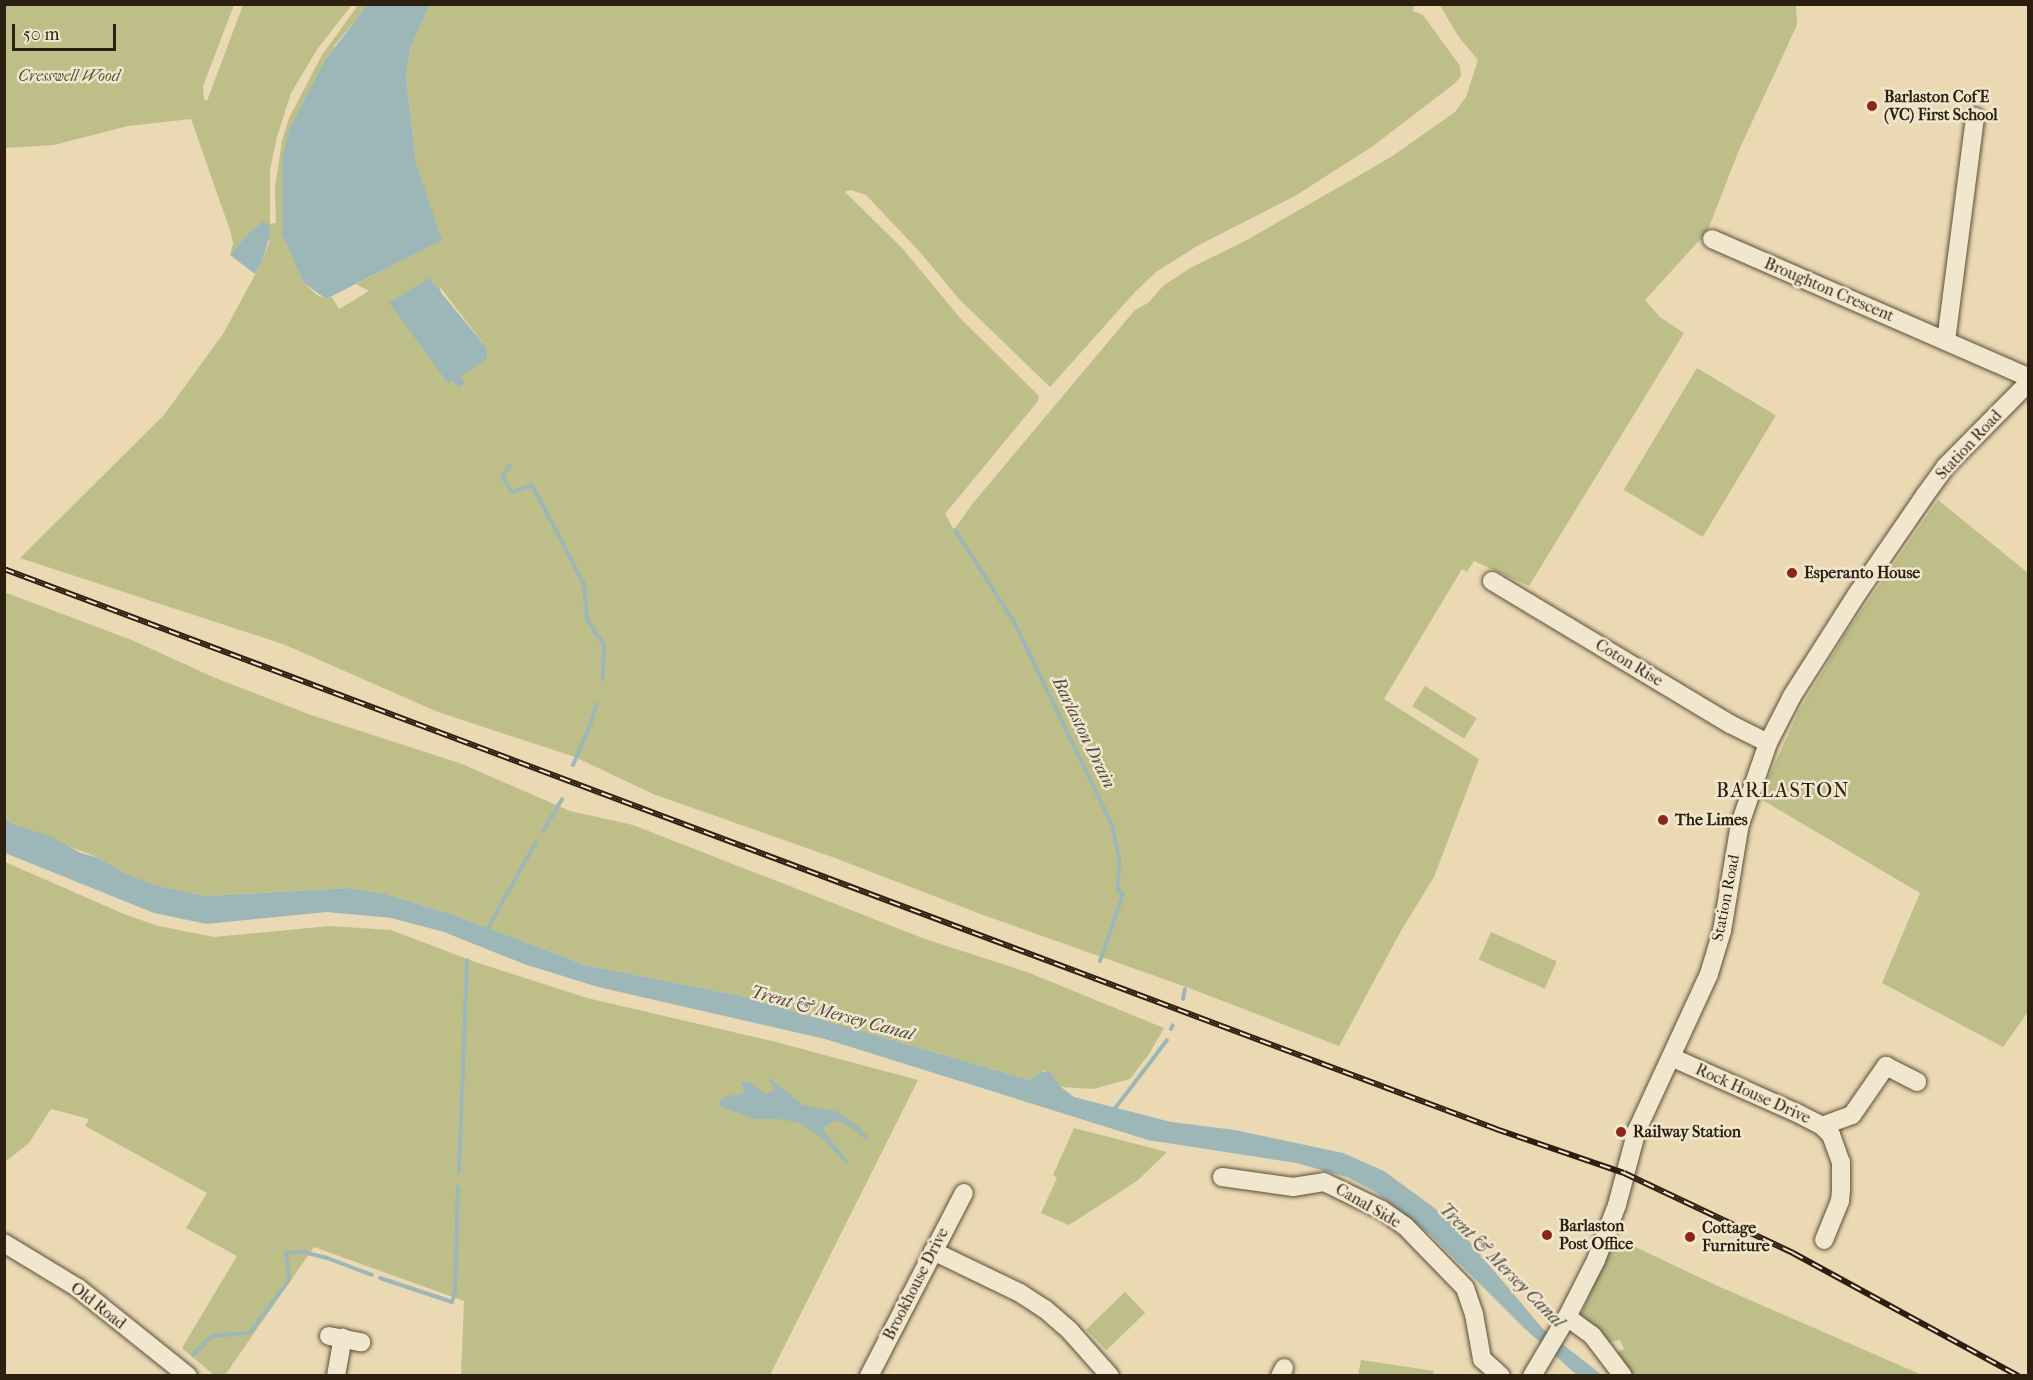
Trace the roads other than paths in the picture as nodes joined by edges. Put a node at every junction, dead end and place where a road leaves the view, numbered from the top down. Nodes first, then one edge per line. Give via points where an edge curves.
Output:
1 (1975, 117) dead end
2 (1712, 239) dead end
3 (1946, 341) junction
4 (2028, 377) edge
5 (2028, 383) edge
6 (1492, 581) dead end
7 (1768, 743) junction
8 (1671, 1057) junction
9 (1917, 1082) dead end
10 (1822, 1126) junction
11 (1222, 1177) dead end
12 (964, 1193) dead end
13 (1824, 1240) dead end
14 (4, 1243) edge
15 (933, 1251) junction
16 (1567, 1317) junction
17 (344, 1339) dead end
18 (188, 1376) edge
19 (336, 1376) edge
20 (869, 1376) edge
21 (1110, 1376) edge
22 (1501, 1376) edge
23 (1532, 1376) edge
24 (1623, 1376) edge

1 - 3 street
2 - 3 street, Broughton Crescent
3 - 4 street, Broughton Crescent
5 - 7 street, Station Road via 1945,466 1857,594 1792,696
6 - 7 street, Coton Rise
7 - 8 street, Station Road via 1740,824 1722,931 1709,975
8 - 10 street, Rock House Drive
8 - 16 street, Station Road via 1637,1130 1608,1230
9 - 10 street via 1886,1066 1852,1115
10 - 13 street, Rock House Drive via 1836,1147 1842,1175 1840,1201
11 - 22 street, Canal Side via 1293,1187 1324,1182 1382,1210 1405,1226 1465,1288 1482,1359
12 - 15 street, Brookhouse Drive
14 - 18 street, Old Road via 78,1288
15 - 20 street, Brookhouse Drive
15 - 21 street via 1045,1309 1070,1330
16 - 23 street, Station Road
16 - 24 street via 1592,1335
17 - 19 street

